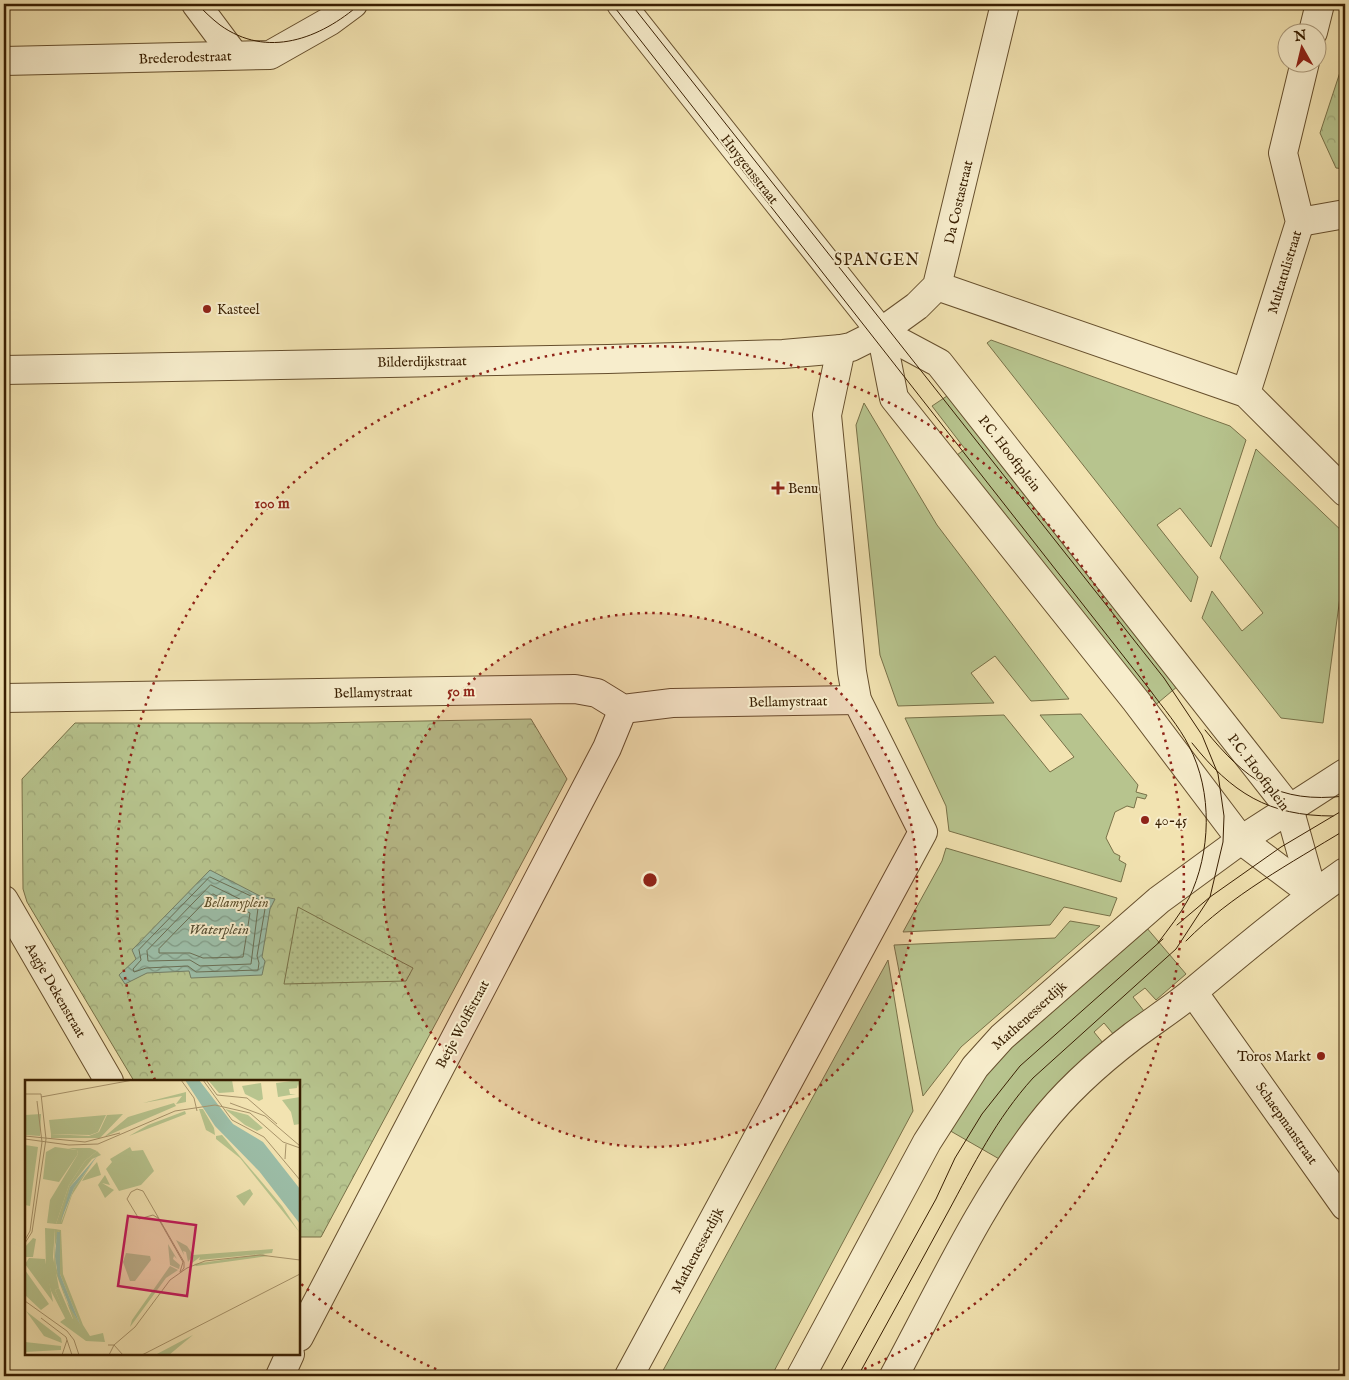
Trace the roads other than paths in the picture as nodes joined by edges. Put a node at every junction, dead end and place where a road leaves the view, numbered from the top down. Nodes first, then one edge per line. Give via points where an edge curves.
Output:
1 (196, 4) edge
2 (353, 4) edge
3 (621, 4) edge
4 (1005, 4) edge
5 (1320, 4) edge
6 (1316, 22) edge
7 (234, 55) junction
8 (4, 61) edge
9 (1303, 72) edge
10 (1345, 214) edge
11 (1300, 222) junction
12 (937, 286) junction
13 (881, 332) junction
14 (841, 349) junction
15 (4, 370) edge
16 (1246, 393) junction
17 (1345, 492) edge
18 (4, 698) edge
19 (857, 700) junction
20 (623, 709) junction
21 (1345, 772) edge
22 (1288, 808) junction
23 (1241, 840) junction
24 (1345, 872) edge
25 (1313, 894) junction
26 (4, 900) edge
27 (1193, 992) junction
28 (108, 1080) edge
29 (1345, 1206) edge
30 (301, 1328) edge
31 (290, 1355) edge
32 (280, 1376) edge
33 (628, 1376) edge
34 (801, 1376) edge
35 (894, 1376) edge

1 - 7 street
2 - 7 street, Brederodestraat via 322,26 270,54
3 - 13 street, Huygensstraat
4 - 12 street, Da Costastraat
5 - 6 street
7 - 8 street, Brederodestraat
9 - 11 street, Multatulistraat via 1283,153
10 - 11 street
11 - 16 street, Multatulistraat
12 - 13 street via 917,306
12 - 16 street
13 - 14 street
13 - 22 street, P.C. Hooftplein via 939,362
13 - 23 street via 894,398 1136,701
14 - 15 street, Bilderdijkstraat via 783,354 608,359
14 - 19 street via 828,415
16 - 17 street
18 - 20 street, Bellamystraat via 574,688 598,693
19 - 20 street, Bellamystraat via 672,703
19 - 33 street, Mathenesserdijk via 923,832
20 - 30 street, Betje Wolffstraat via 602,757
21 - 22 street, Mathenesserdijk
22 - 23 street, Mathenesserdijk
22 - 25 street, P.C. Hooftplein
23 - 25 street
23 - 34 street, Mathenesserdijk via 1159,900 1002,1037 975,1067 927,1142
24 - 25 street
25 - 27 street via 1222,965
26 - 28 street, Aagje Dekenstraat
27 - 29 street, Schaepmanstraat
27 - 35 street via 1110,1054 1041,1124 985,1207
31 - 32 street

